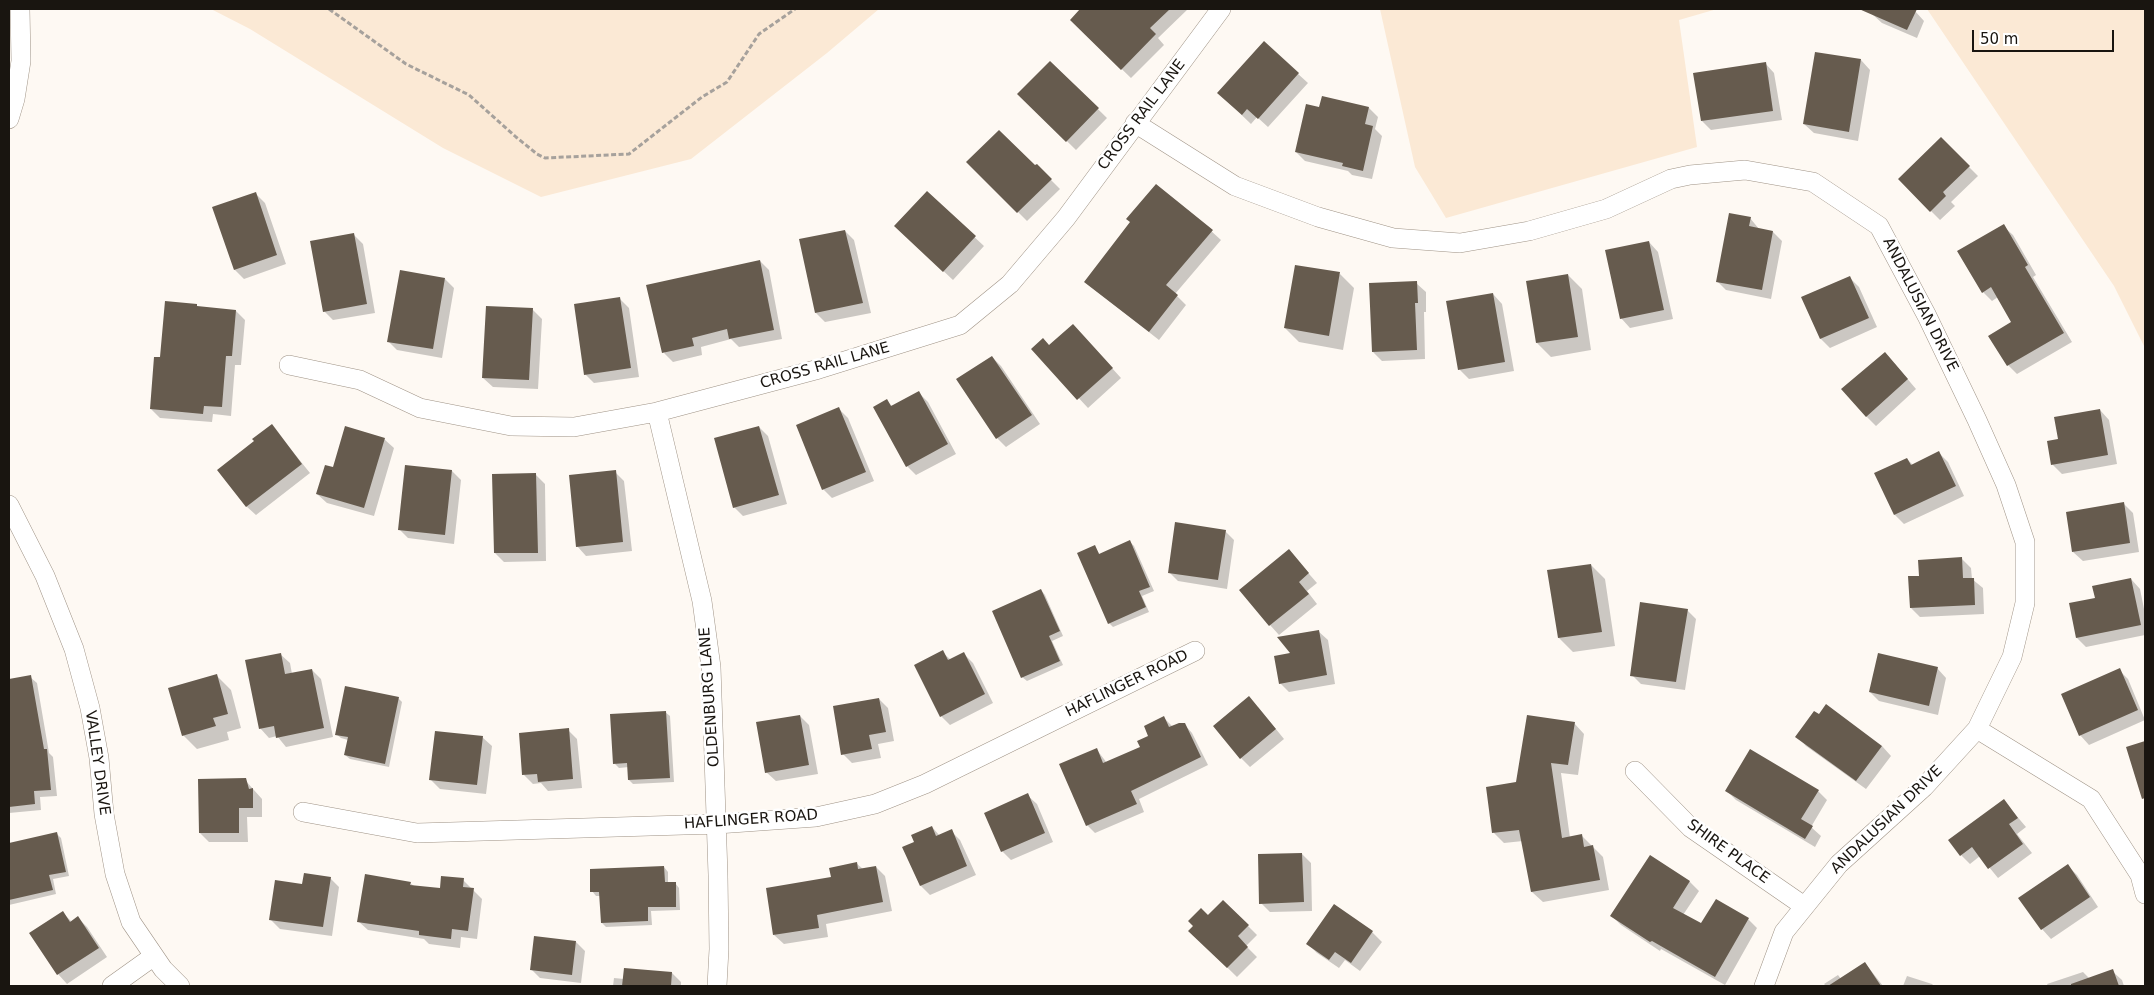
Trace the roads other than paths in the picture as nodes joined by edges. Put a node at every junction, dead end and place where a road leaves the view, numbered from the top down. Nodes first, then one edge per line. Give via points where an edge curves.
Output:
1 (20, 9) edge
2 (1221, 9) edge
3 (9, 119) edge
4 (1135, 124) junction
5 (289, 366) dead end
6 (657, 412) junction
7 (9, 505) edge
8 (1195, 651) dead end
9 (1977, 729) junction
10 (1635, 771) dead end
11 (303, 812) dead end
12 (716, 824) junction
13 (2145, 894) edge
14 (1804, 906) junction
15 (154, 956) junction
16 (112, 986) edge
17 (180, 986) edge
18 (716, 986) edge
19 (1764, 986) edge

1 - 3 street via 21,61
2 - 4 street, CROSS RAIL LANE
4 - 6 street, CROSS RAIL LANE via 1066,218 1010,284 960,325 818,369
4 - 9 street, ANDALUSIAN DRIVE via 1235,186 1318,217 1393,238 1460,243 1529,231 1606,209 1671,179 1745,170 1813,182 1879,226 1978,420 2026,542 2025,603 2012,657
5 - 6 street, CROSS RAIL LANE via 360,380 420,408 511,426 574,426
6 - 12 street, OLDENBURG LANE via 702,602 711,666
7 - 15 street, VALLEY DRIVE via 45,576 74,648 90,708 115,874 131,922
8 - 12 street, HAFLINGER ROAD via 925,784 875,804 816,817
9 - 13 street via 2091,799 2140,875
9 - 14 street, ANDALUSIAN DRIVE via 1924,787 1838,864
10 - 14 street, SHIRE PLACE via 1691,828
11 - 12 street, HAFLINGER ROAD via 418,833
12 - 18 street, OLDENBURG LANE via 719,949
14 - 19 street, ANDALUSIAN DRIVE via 1784,932
15 - 16 street
15 - 17 street, VALLEY DRIVE

